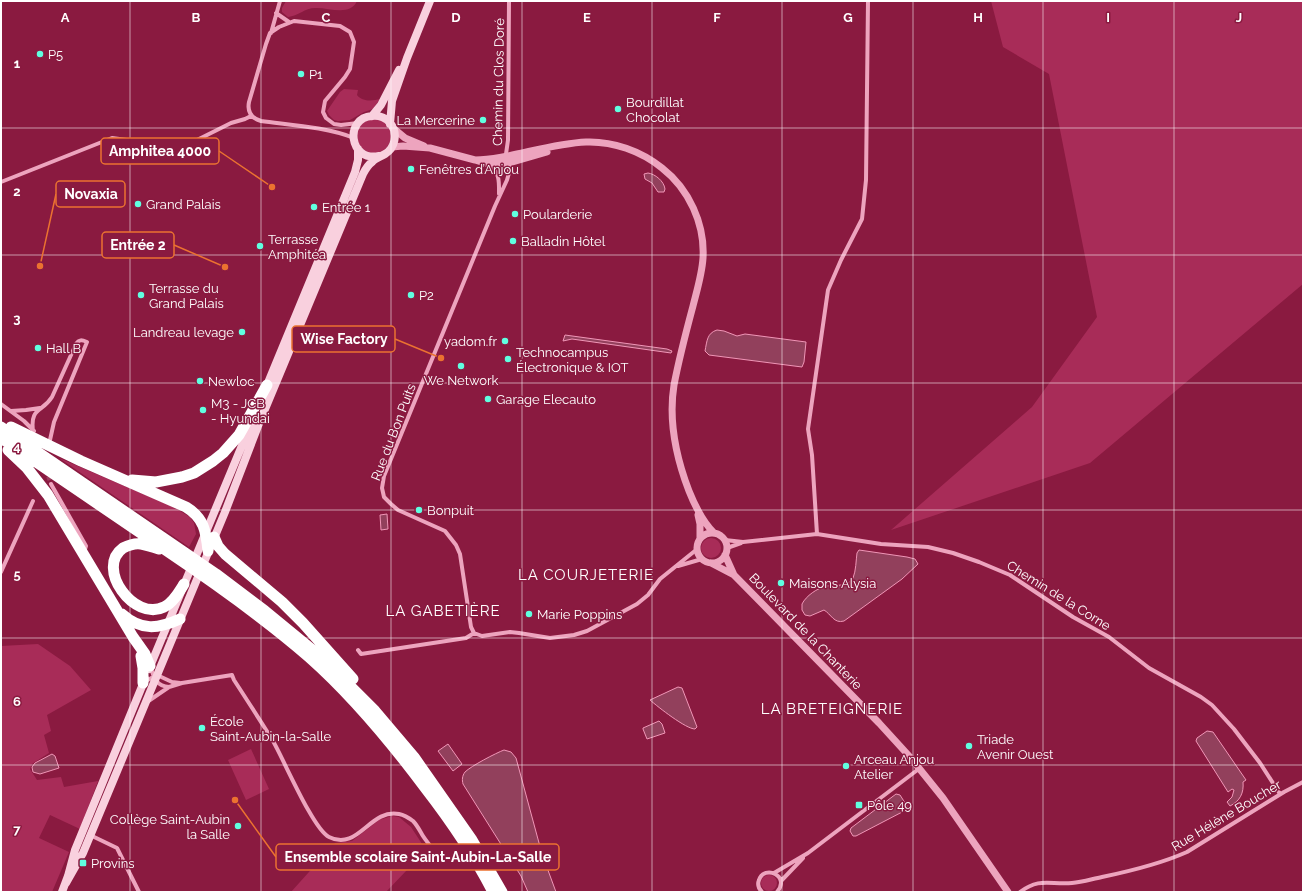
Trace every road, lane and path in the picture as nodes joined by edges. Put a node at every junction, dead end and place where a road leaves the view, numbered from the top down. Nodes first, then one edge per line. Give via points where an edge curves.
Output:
1 (280, 1) edge
2 (430, 1) edge
3 (509, 1) edge
4 (868, 1) edge
5 (276, 13) junction
6 (289, 22) junction
7 (270, 34) junction
8 (407, 58) junction
9 (251, 116) junction
10 (372, 116) junction
11 (359, 123) junction
12 (392, 126) junction
13 (354, 138) junction
14 (392, 147) junction
15 (430, 148) junction
16 (358, 149) junction
17 (379, 156) junction
18 (475, 160) junction
19 (508, 160) junction
20 (491, 165) junction
21 (1, 182) edge
22 (499, 196) junction
23 (311, 289) junction
24 (267, 385) junction
25 (1, 404) edge
26 (40, 408) junction
27 (11, 411) junction
28 (1, 423) edge
29 (1, 427) edge
30 (33, 431) junction
31 (1, 438) edge
32 (46, 441) junction
33 (1, 445) edge
34 (120, 478) junction
35 (51, 484) tunnel mouth
36 (33, 501) dead end
37 (696, 508) junction
38 (714, 533) junction
39 (210, 534) junction
40 (816, 534) junction
41 (700, 538) junction
42 (725, 540) junction
43 (743, 542) junction
44 (696, 550) junction
45 (208, 551) joint
46 (726, 552) junction
47 (84, 553) junction
48 (175, 553) junction
49 (702, 559) junction
50 (711, 563) junction
51 (676, 567) junction
52 (1, 572) edge
53 (734, 575) junction
54 (214, 578) junction
55 (184, 584) junction
56 (116, 608) junction
57 (180, 619) junction
58 (168, 625) junction
59 (474, 633) junction
60 (133, 637) junction
61 (358, 650) dead end
62 (154, 675) junction
63 (143, 683) junction
64 (182, 683) junction
65 (169, 687) junction
66 (145, 703) junction
67 (375, 711) junction
68 (920, 768) junction
69 (1303, 782) edge
70 (1280, 794) junction
71 (90, 835) junction
72 (808, 853) junction
73 (437, 862) dead end
74 (774, 873) junction
75 (781, 881) junction
76 (66, 883) junction
77 (62, 892) edge
78 (139, 892) edge
79 (493, 892) edge
80 (502, 892) edge
81 (761, 892) edge
82 (777, 892) edge
83 (1008, 892) edge
84 (1020, 892) edge

1 - 5 street
2 - 8 main road
3 - 19 street, Chemin du Clos Doré
4 - 40 street via 866,180 862,220 828,290 808,429 812,455
5 - 6 street
5 - 7 street
6 - 7 street
6 - 11 street via 340,26 350,32 354,42 350,69 325,101 323,112 334,124
7 - 9 street via 249,102
8 - 10 main road via 381,105
8 - 12 main road via 392,100
9 - 13 street via 260,121 323,130
9 - 21 street via 181,145 112,138
10 - 11 main road
10 - 12 main road via 382,117
11 - 13 main road
12 - 14 main road via 395,138
12 - 15 street via 405,138
13 - 16 main road
14 - 15 street
14 - 17 main road
15 - 18 street
16 - 17 main road via 366,155
16 - 23 main road via 355,172
17 - 23 main road via 362,174
18 - 19 street
18 - 20 street
19 - 20 street
19 - 22 street, Rue du Bon Puits via 509,174
19 - 37 street via 585,142 623,147 647,157 662,167 683,190 695,212 700,226 703,259 676,374 672,421 678,458
20 - 22 street via 499,180
22 - 59 street, Rue du Bon Puits via 384,476 382,488 384,497 394,507 445,531 456,545 460,554
23 - 24 main road
23 - 39 main road via 258,426
24 - 34 highway via 239,435 223,453 204,467 182,477 156,482
24 - 39 main road
25 - 27 street
26 - 27 street
26 - 30 street via 33,418
26 - 32 street via 52,397 76,344 82,340 86,342
27 - 30 street
28 - 32 highway
29 - 48 highway
30 - 32 street
31 - 48 highway
32 - 34 highway via 81,462
33 - 47 highway via 16,456 40,484
34 - 39 highway via 186,506 195,513
35 - 47 street via 86,546
36 - 52 street
37 - 38 street
37 - 41 street
38 - 41 street
38 - 42 street
39 - 45 highway
39 - 55 main road
39 - 67 highway via 224,554 282,602 308,629 361,688
40 - 43 street, Chemin de la Corne
40 - 70 street, Chemin de la Corne via 881,544 928,547 953,553 1010,575 1109,637 1149,668 1212,705 1260,762
41 - 44 street
42 - 43 street, Chemin de la Corne
42 - 46 street
43 - 46 street, Chemin de la Corne
44 - 49 street
44 - 51 street
45 - 57 main road
46 - 50 street via 717,562
46 - 53 street, Boulevard de la Chanterie
47 - 56 highway
48 - 54 highway
48 - 55 highway via 141,544 127,546 120,550 116,557 114,571 127,597 148,610 165,607
49 - 50 street
49 - 51 street
50 - 53 street, Boulevard de la Chanterie
51 - 59 street via 660,579 638,604 574,635 550,638 510,632 482,636
53 - 68 street, Boulevard de la Chanterie
54 - 67 highway via 265,611 321,657
54 - 79 highway via 310,658 367,716 439,806
55 - 58 main road
56 - 58 highway via 138,625
56 - 60 highway
57 - 58 highway
57 - 62 main road
58 - 62 main road
59 - 61 street via 466,638 385,651 361,654
60 - 62 highway via 145,654
60 - 63 highway via 142,658
62 - 63 main road
62 - 64 street
62 - 65 street via 161,686
62 - 66 main road
63 - 76 main road via 75,850
64 - 65 street
64 - 73 street via 232,675 272,741 315,822 325,835 347,840 356,836 380,816 397,814 414,822 436,855
65 - 66 street
66 - 71 main road
67 - 80 highway via 414,756 446,801
68 - 72 street
68 - 83 street, Boulevard de la Chanterie
69 - 70 street, Rue Hélène Boucher
70 - 84 street, Rue Hélène Boucher via 1170,860 1071,883 1040,882
71 - 76 main road
71 - 78 street via 117,848
72 - 74 street
72 - 75 street
74 - 75 street
74 - 81 street via 765,873 759,879 758,886
75 - 82 street
76 - 77 main road

